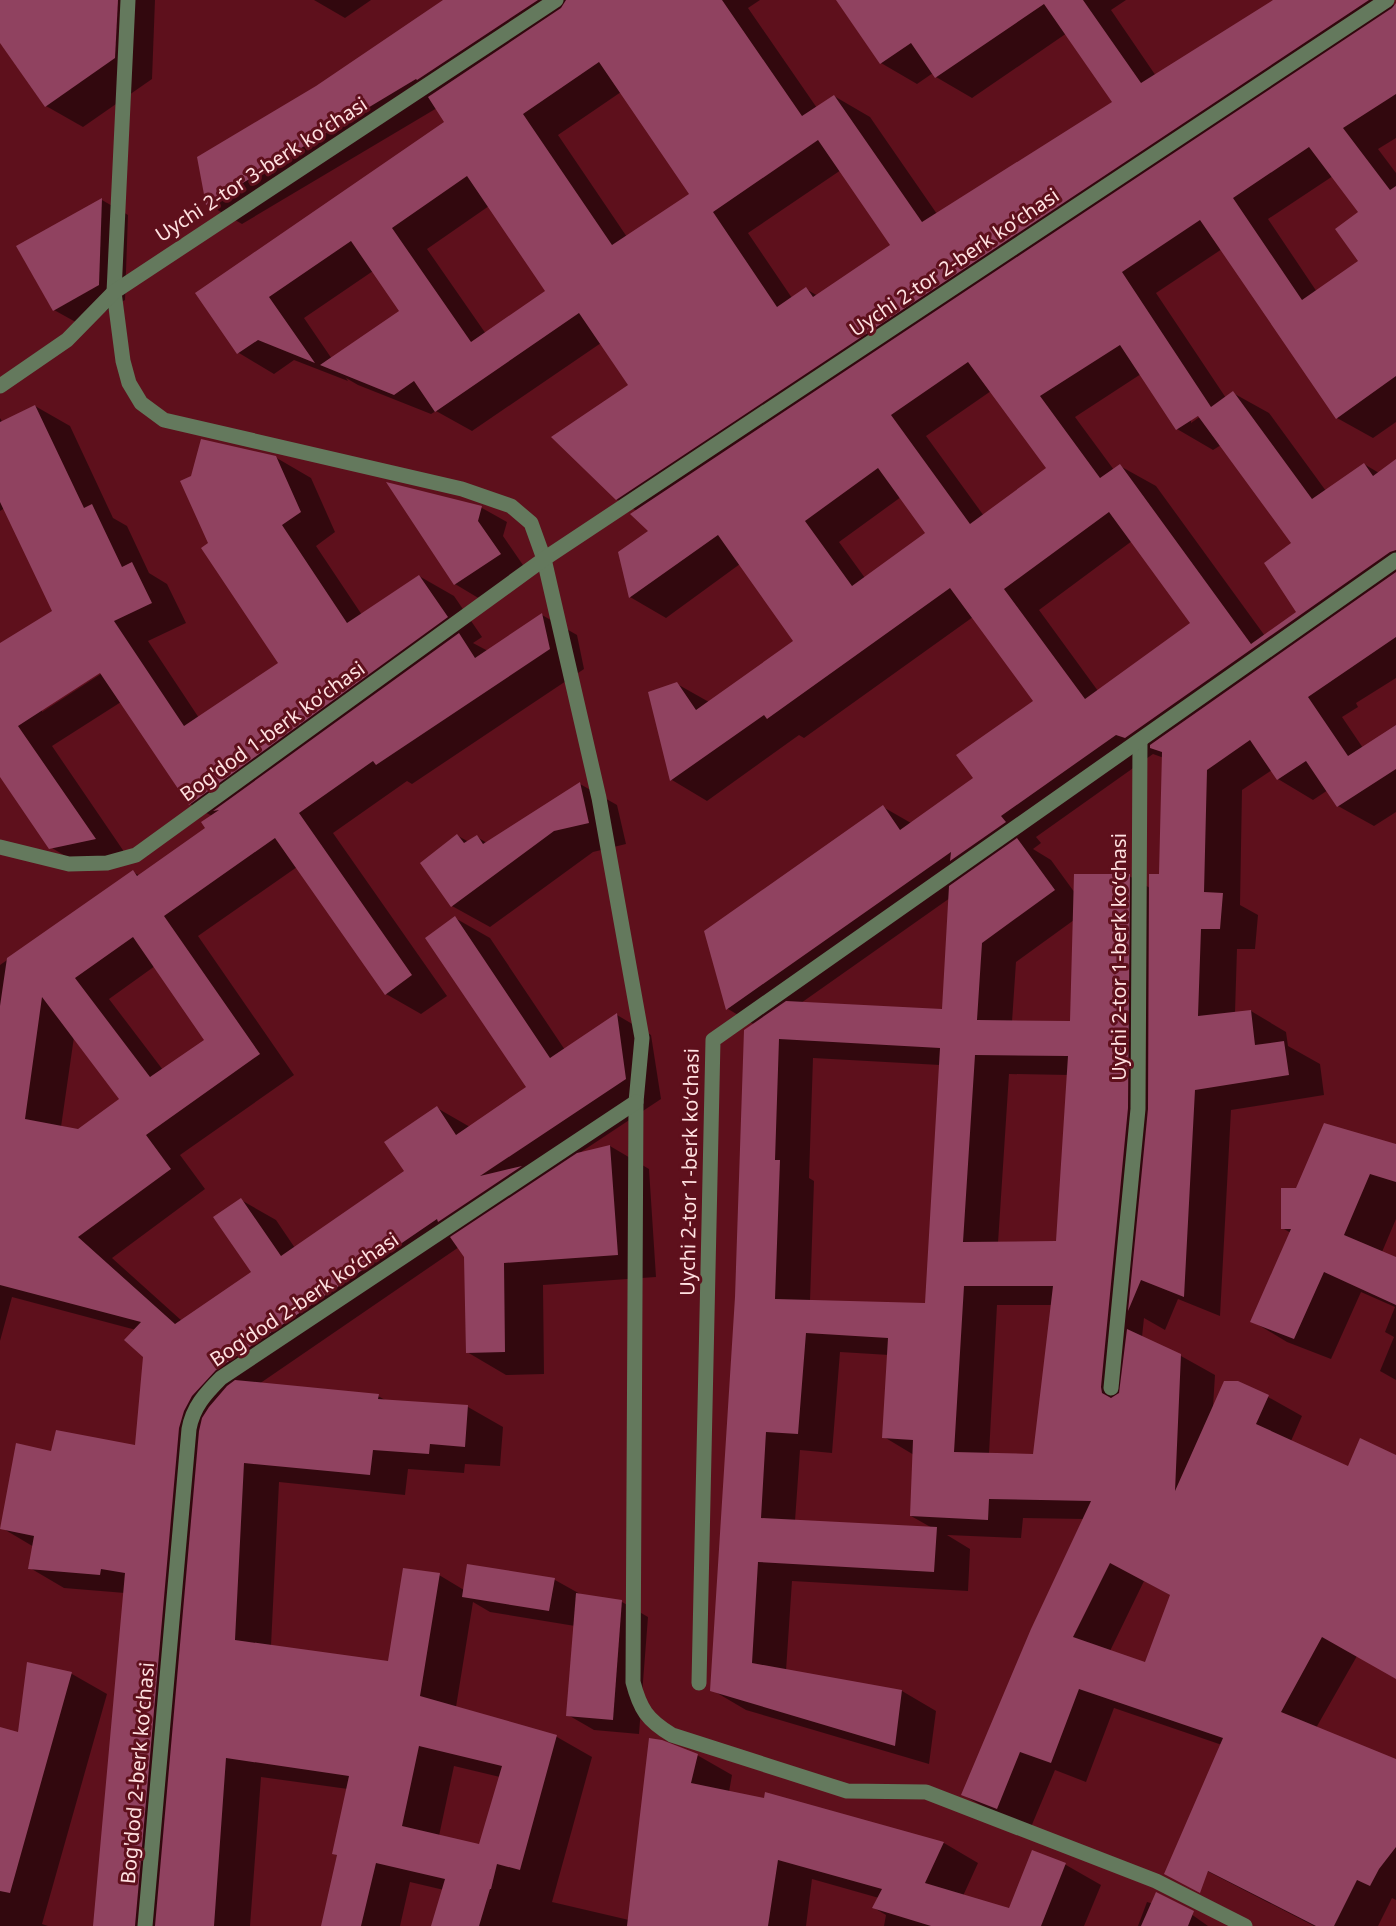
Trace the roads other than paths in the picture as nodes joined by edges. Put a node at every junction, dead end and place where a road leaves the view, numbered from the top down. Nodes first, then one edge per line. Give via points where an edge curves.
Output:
1 (128, 0) edge
2 (556, 0) edge
3 (1387, 0) edge
4 (114, 292) junction
5 (0, 386) edge
6 (544, 559) junction
7 (1396, 560) edge
8 (1140, 741) junction
9 (0, 847) edge
10 (636, 1102) junction
11 (1111, 1388) dead end
12 (699, 1683) dead end
13 (144, 1926) edge
14 (1245, 1926) edge

1 - 4 street
2 - 4 street, Uychi 2-tor 3-berk koʻchasi
3 - 6 street, Uychi 2-tor 2-berk koʻchasi
4 - 5 street, Uychi 2-tor 3-berk koʻchasi via 67,340
4 - 6 street via 129,383 141,403 164,420 462,489 511,506 531,523
6 - 9 street, Bog'dod 1-berk koʻchasi via 136,855 107,863 69,864
6 - 10 street via 599,798 642,1038
7 - 8 street, Uychi 2-tor 1-berk koʻchasi
8 - 11 street, Uychi 2-tor 1-berk koʻchasi via 1138,1109
8 - 12 street, Uychi 2-tor 1-berk koʻchasi via 713,1040
10 - 13 street, Bog'dod 2-berk koʻchasi via 221,1378 197,1405 189,1429
10 - 14 street via 633,1682 646,1716 672,1735 847,1791 926,1792 1156,1881

